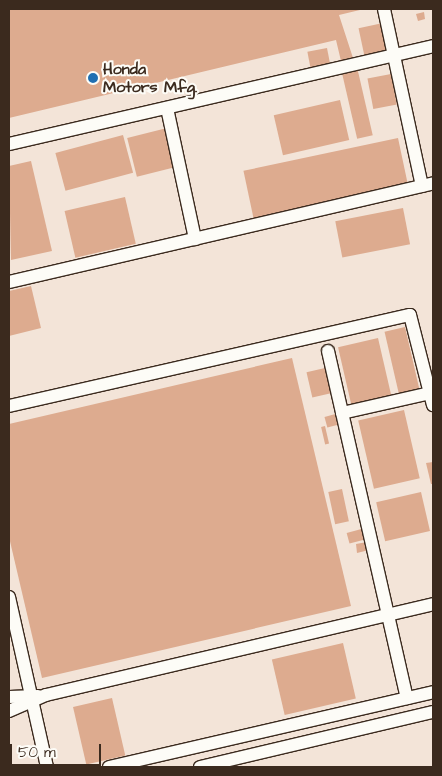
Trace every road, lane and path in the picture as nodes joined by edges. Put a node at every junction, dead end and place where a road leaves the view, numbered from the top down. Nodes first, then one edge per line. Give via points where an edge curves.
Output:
1 (384, 9) edge
2 (433, 46) edge
3 (394, 55) junction
4 (167, 108) junction
5 (9, 144) edge
6 (428, 185) edge
7 (195, 239) junction
8 (9, 282) edge
9 (328, 352) dead end
10 (432, 399) edge
11 (9, 406) edge
12 (342, 413) junction
13 (9, 597) edge
14 (433, 604) edge
15 (389, 614) junction
16 (433, 692) edge
17 (9, 696) edge
18 (35, 697) junction
19 (407, 698) junction
20 (9, 711) edge
21 (433, 712) edge
22 (47, 767) edge
23 (109, 767) edge
24 (200, 767) edge

1 - 3 lane
2 - 3 lane
3 - 4 lane
3 - 6 lane
4 - 5 lane
4 - 7 lane
6 - 7 lane
7 - 8 lane
9 - 12 lane
10 - 11 lane via 410,315
10 - 12 lane
12 - 15 lane
13 - 18 lane
14 - 15 lane
15 - 18 lane
15 - 19 lane
16 - 19 lane
17 - 18 lane
18 - 20 lane
18 - 22 lane
19 - 23 lane
21 - 24 lane

